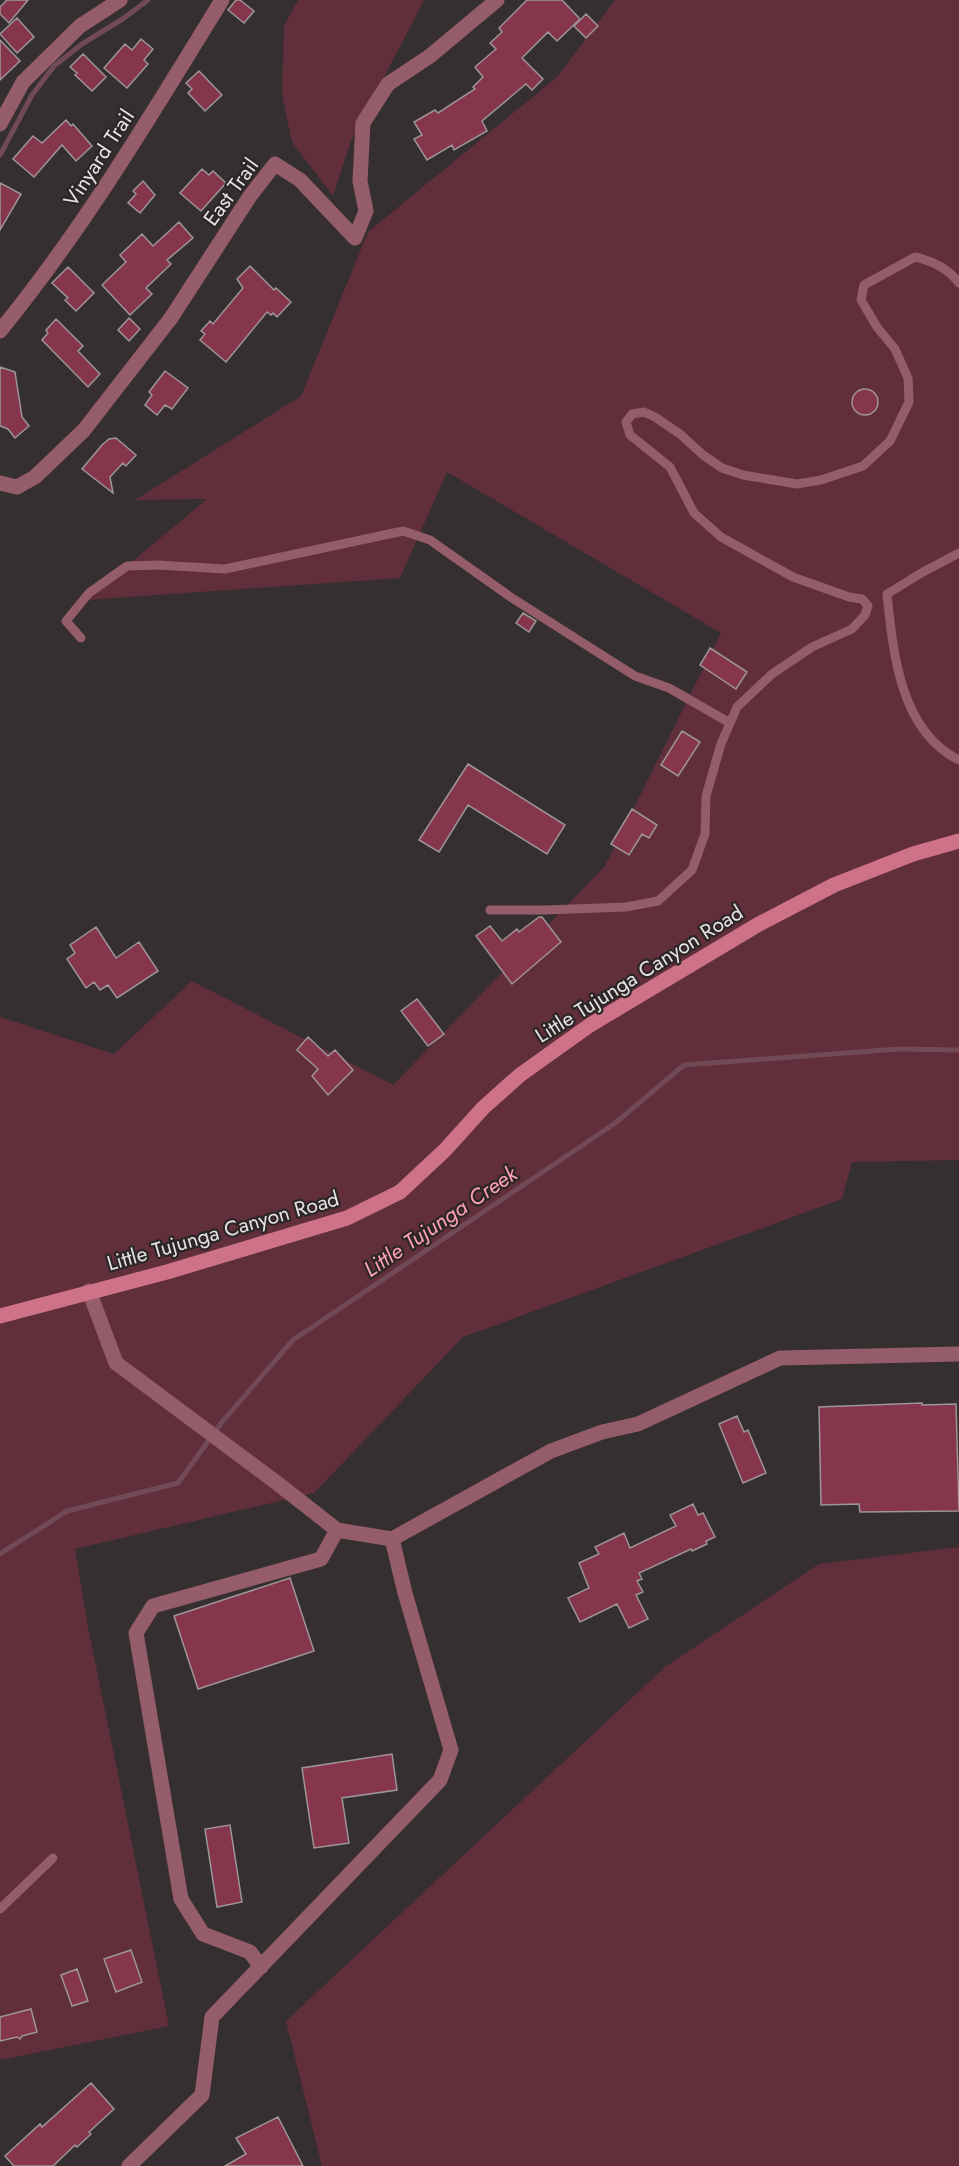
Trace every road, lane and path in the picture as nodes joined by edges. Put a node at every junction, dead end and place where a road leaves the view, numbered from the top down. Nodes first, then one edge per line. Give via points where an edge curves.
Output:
1 (120, 0) edge
2 (222, 0) edge
3 (497, 0) edge
4 (0, 124) edge
5 (959, 284) edge
6 (0, 331) edge
7 (0, 483) edge
8 (959, 553) edge
9 (81, 638) dead end
10 (730, 723) junction
11 (959, 760) edge
12 (959, 841) edge
13 (490, 910) dead end
14 (89, 1291) junction
15 (0, 1316) edge
16 (959, 1354) edge
17 (337, 1530) junction
18 (392, 1539) junction
19 (53, 1858) dead end
20 (0, 1909) edge
21 (261, 1967) junction
22 (129, 2166) edge

1 - 4 street via 80,26 23,82
2 - 6 street, Vinyard Trail via 97,201
3 - 7 street, East Trail via 430,56 388,84 363,123 360,181 366,210 355,237 300,180 275,164 171,318 84,430 35,477 17,487
5 - 10 lane via 951,272 915,257 864,285 861,300 895,349 908,378 909,402 890,441 863,466 813,482 767,480 722,468 680,434 644,412 632,414 626,422 630,435 670,467 694,513 721,537 793,577 862,599 868,606 866,615 852,629 812,647 772,674 737,707
8 - 11 lane via 887,594 896,661 909,707 930,738
9 - 10 lane via 66,621 89,593 127,566 225,569 403,531 430,540 635,676 669,688
10 - 13 lane via 706,796 705,834 692,870 658,901 617,907
12 - 14 main road, Little Tujunga Canyon Road via 913,854 834,885 759,924 590,1025 505,1088 400,1192 347,1218
14 - 15 main road, Little Tujunga Canyon Road
14 - 17 street via 116,1363
16 - 18 street via 780,1358 638,1424 602,1432 551,1451
17 - 18 street
17 - 21 street via 321,1559 153,1606 136,1633 181,1899 203,1934 250,1952
18 - 21 street via 451,1750 440,1780
19 - 20 lane
21 - 22 street via 212,2017 202,2095

